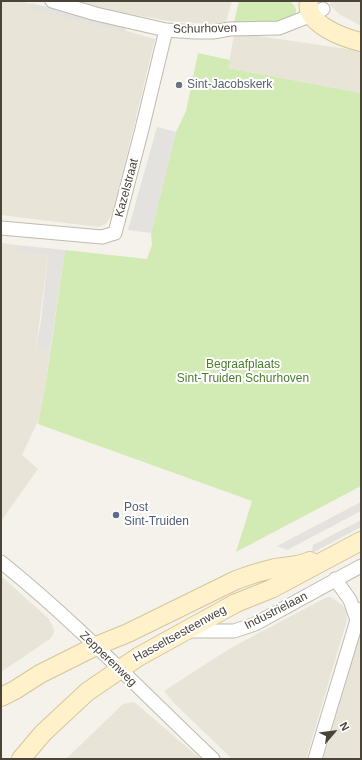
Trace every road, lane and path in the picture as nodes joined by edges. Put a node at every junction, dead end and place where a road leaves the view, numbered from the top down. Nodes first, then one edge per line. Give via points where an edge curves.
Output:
1 (52, 1) edge
2 (312, 5) edge
3 (166, 30) junction
4 (361, 34) edge
5 (361, 42) edge
6 (1, 228) edge
7 (361, 534) edge
8 (361, 541) edge
9 (1, 562) edge
10 (361, 566) edge
11 (335, 580) junction
12 (359, 614) edge
13 (184, 631) junction
14 (96, 646) junction
15 (120, 669) junction
16 (8, 694) edge
17 (1, 710) edge
18 (43, 733) junction
19 (21, 759) edge
20 (38, 759) edge
21 (213, 759) edge
22 (315, 759) edge

1 - 3 street, Schurhoven
2 - 3 street, Schurhoven via 279,28 213,32
2 - 4 main road via 332,20
2 - 5 main road via 318,22 334,33
3 - 6 street, Kazelstraat via 115,233 102,237
7 - 14 main road, Hasseltsesteenweg via 304,564 274,568 236,580
8 - 13 main road, Hasseltsesteenweg
9 - 14 street, Zepperenweg
10 - 11 street, Industrielaan
11 - 12 street
11 - 13 street, Industrielaan via 255,624 234,631
12 - 22 street
13 - 15 main road, Hasseltsesteenweg
14 - 15 street, Zepperenweg
14 - 16 main road, Hasseltsesteenweg via 40,674
15 - 18 main road, Hasseltsesteenweg via 87,692
15 - 21 street, Zepperenweg
16 - 17 main road, Hasseltsesteenweg
18 - 19 main road, Hasseltsesteenweg
18 - 20 main road

